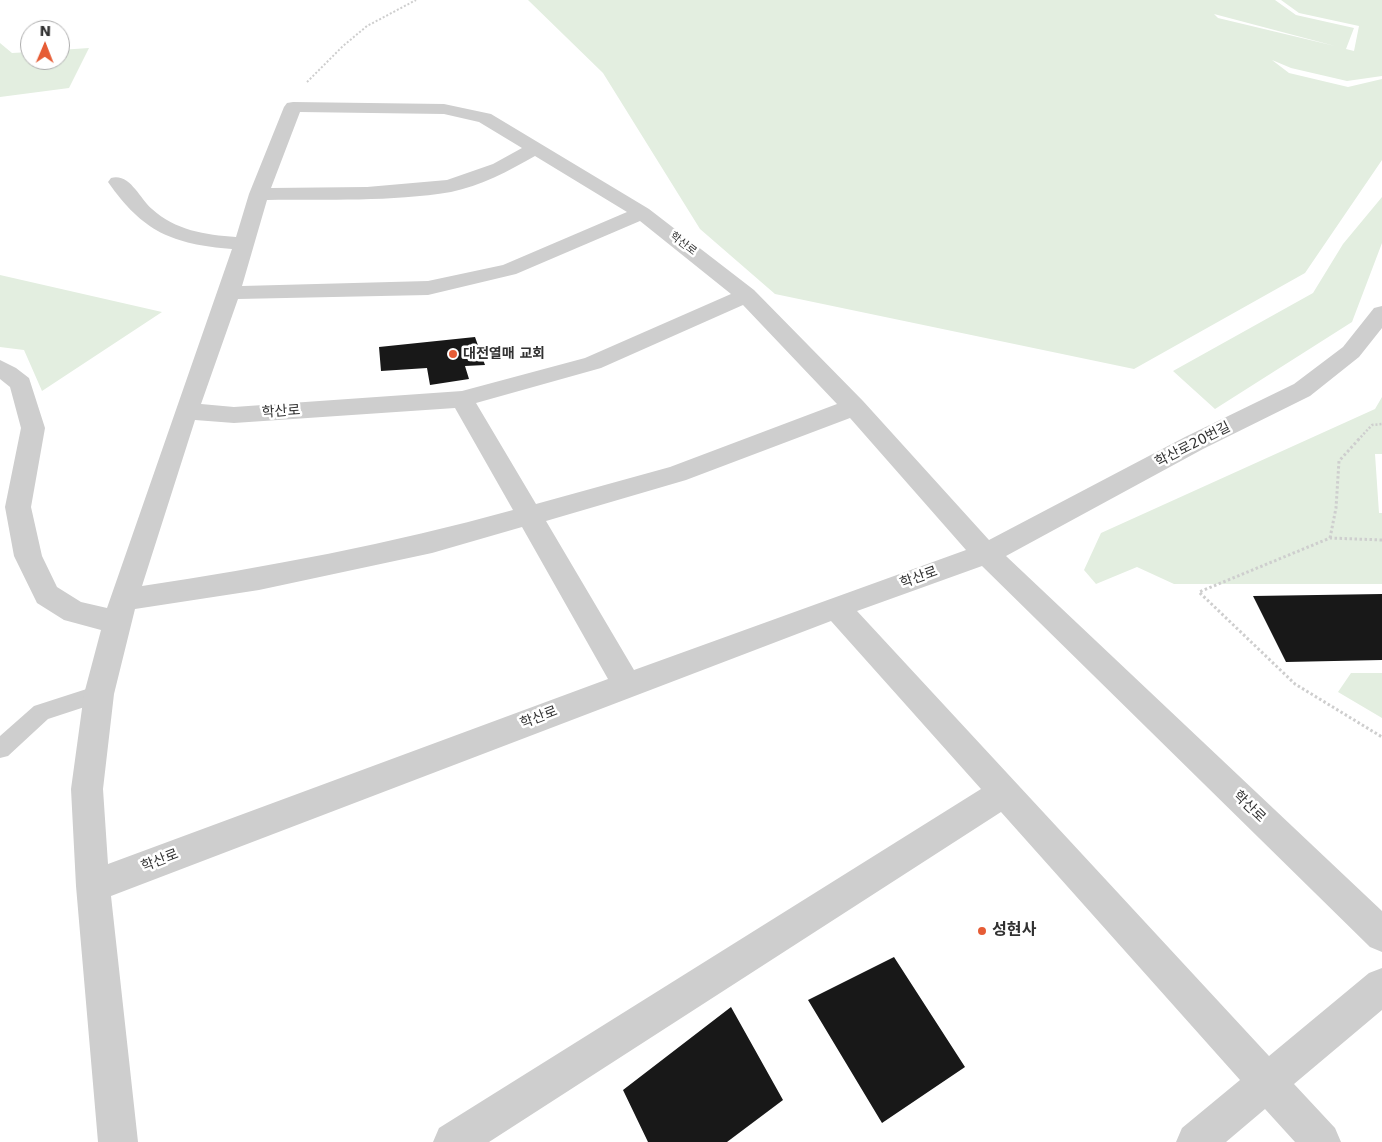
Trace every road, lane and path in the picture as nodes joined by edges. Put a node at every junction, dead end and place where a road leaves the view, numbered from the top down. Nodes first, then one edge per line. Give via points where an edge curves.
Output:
1 (416, 0) edge
2 (293, 107) junction
3 (534, 148) junction
4 (118, 182) dead end
5 (259, 194) junction
6 (642, 213) junction
7 (244, 244) junction
8 (229, 293) junction
9 (746, 295) junction
10 (1382, 313) edge
11 (0, 368) edge
12 (462, 399) junction
13 (854, 407) junction
14 (186, 411) junction
15 (1382, 424) edge
16 (530, 517) junction
17 (1330, 538) junction
18 (1382, 540) edge
19 (986, 554) junction
20 (836, 607) junction
21 (120, 611) junction
22 (627, 685) junction
23 (99, 694) junction
24 (1382, 737) edge
25 (0, 748) edge
26 (1005, 792) junction
27 (93, 886) junction
28 (1382, 935) edge
29 (1382, 986) edge
30 (1267, 1080) junction
31 (118, 1142) edge
32 (454, 1142) edge
33 (1196, 1142) edge
34 (1321, 1142) edge

1 - 2 path via 367,26 343,46 304,85
2 - 3 street, 학산로 via 444,109 484,118
2 - 5 street
3 - 5 street via 500,168 450,186 367,193
3 - 6 street, 학산로
4 - 7 street via 144,213 163,227 194,238
5 - 7 street
6 - 8 street via 509,270 428,288
6 - 9 street, 학산로
7 - 8 street
8 - 14 street
9 - 12 street, 학산로 via 593,363
9 - 13 street, 학산로
10 - 19 street, 학산로20번길 via 1351,352 1302,390 1194,443
11 - 21 street via 20,384 33,428 18,507 28,556 48,596 74,612
12 - 14 street, 학산로 via 234,415
12 - 16 street
13 - 16 street via 677,474
13 - 19 street, 학산로
14 - 21 street
15 - 17 path via 1372,425 1338,461 1336,508
16 - 21 street via 432,543
16 - 22 street
17 - 18 path
17 - 24 path via 1199,592 1295,684
19 - 20 street, 학산로
19 - 28 street, 학산로
20 - 22 street, 학산로
20 - 26 street
21 - 23 street
22 - 27 street, 학산로
23 - 25 lane via 41,712
23 - 27 street via 87,789
26 - 30 street
26 - 32 street
27 - 31 street
29 - 30 street
30 - 33 street
30 - 34 street

